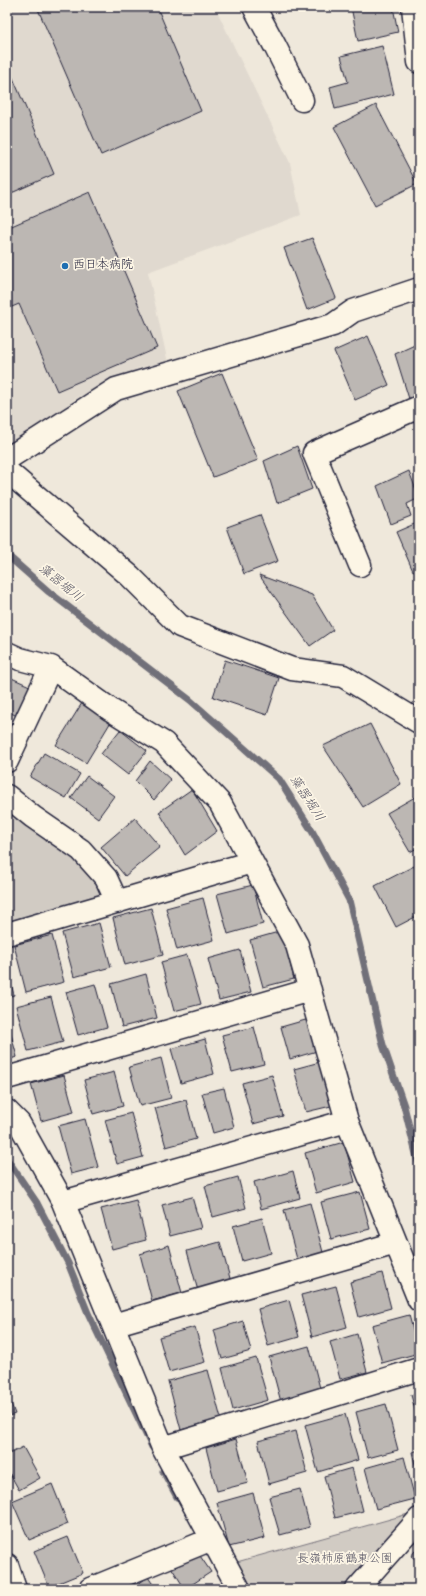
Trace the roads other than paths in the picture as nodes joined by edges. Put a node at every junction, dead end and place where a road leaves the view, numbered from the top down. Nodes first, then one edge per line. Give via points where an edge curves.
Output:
1 (254, 7) edge
2 (413, 7) edge
3 (419, 62) edge
4 (302, 100) dead end
5 (419, 288) edge
6 (419, 407) edge
7 (7, 459) edge
8 (7, 471) edge
9 (360, 565) dead end
10 (7, 653) edge
11 (51, 667) junction
12 (419, 722) edge
13 (7, 761) edge
14 (7, 796) edge
15 (252, 862) junction
16 (116, 902) junction
17 (7, 934) edge
18 (310, 990) junction
19 (7, 1078) edge
20 (7, 1111) edge
21 (347, 1121) junction
22 (63, 1202) junction
23 (396, 1243) junction
24 (419, 1300) edge
25 (112, 1325) junction
26 (419, 1369) edge
27 (163, 1448) junction
28 (419, 1519) edge
29 (212, 1539) junction
30 (7, 1565) edge
31 (96, 1588) edge
32 (14, 1589) edge
33 (239, 1589) edge
34 (357, 1589) edge

1 - 4 street
2 - 3 street
5 - 7 street via 353,311 334,325 116,389
6 - 9 street via 314,453
8 - 12 street via 130,576 180,626 292,669 343,676
10 - 11 street
11 - 13 street
11 - 15 street via 111,710 164,743 220,803
14 - 16 street via 81,850 106,878
15 - 16 street
15 - 18 street via 298,945
16 - 17 street
18 - 19 street
18 - 21 street
20 - 22 street via 19,1123
21 - 22 street
21 - 23 street
22 - 25 street
23 - 24 street
23 - 25 street
25 - 27 street
26 - 27 street
27 - 29 street
28 - 34 street
29 - 31 street
29 - 33 street
30 - 32 street

